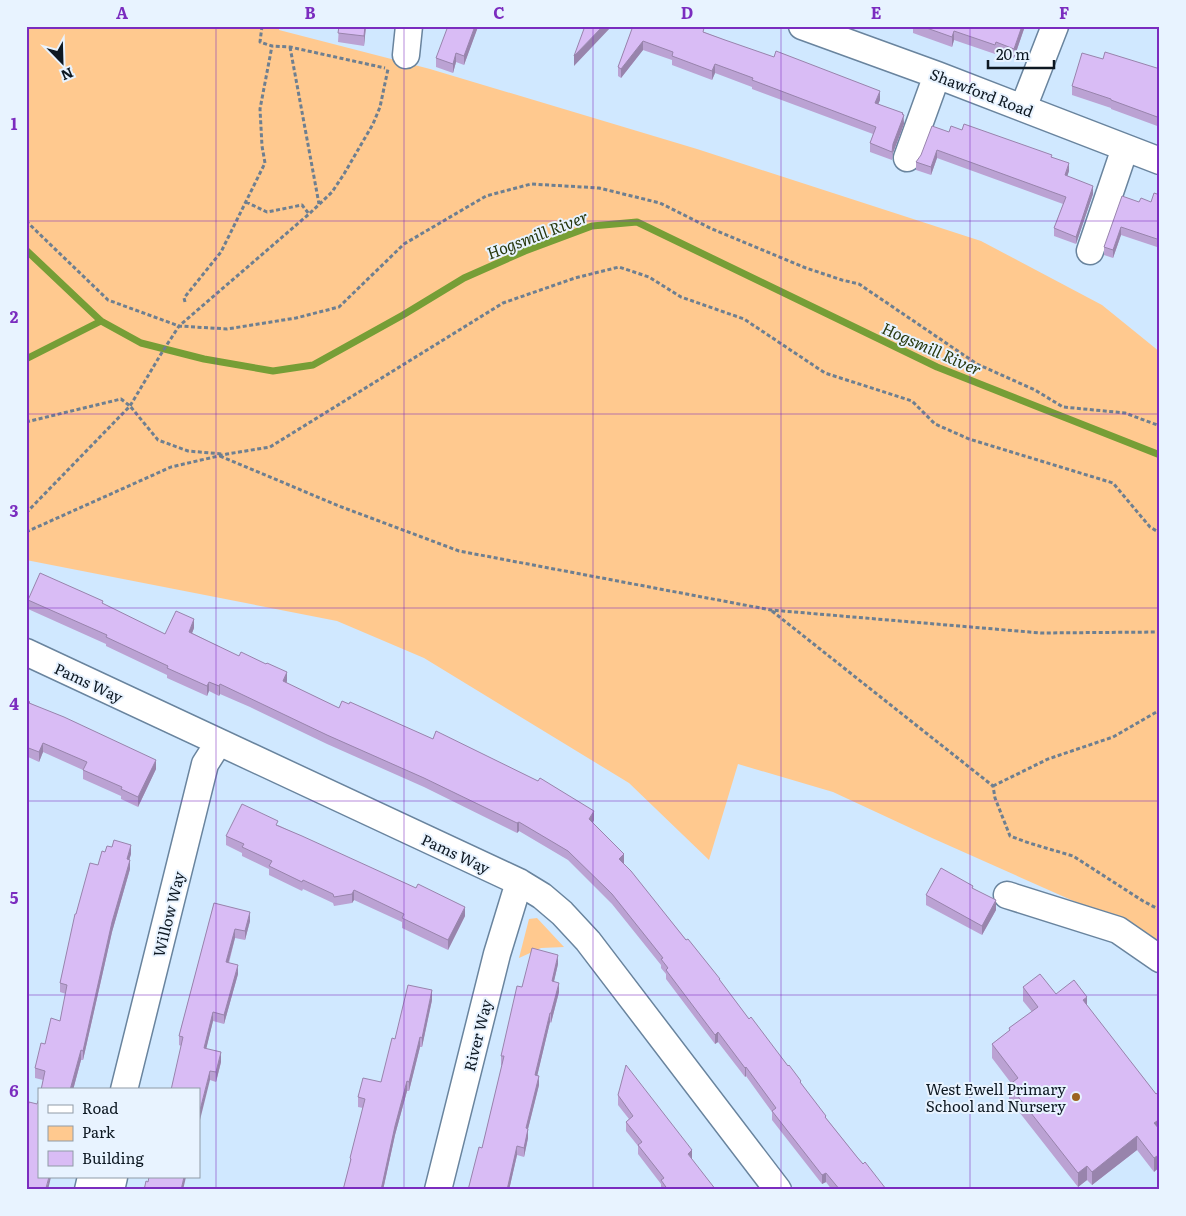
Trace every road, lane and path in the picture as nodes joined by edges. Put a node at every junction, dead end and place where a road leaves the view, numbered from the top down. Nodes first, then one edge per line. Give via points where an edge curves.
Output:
1 (262, 26) edge
2 (409, 26) edge
3 (802, 26) edge
4 (1055, 26) edge
5 (272, 46) junction
6 (290, 47) junction
7 (397, 62) junction
8 (936, 75) junction
9 (1023, 108) junction
10 (1125, 148) junction
11 (907, 158) dead end
12 (1160, 161) edge
13 (246, 202) junction
14 (319, 205) junction
15 (309, 214) junction
16 (26, 221) edge
17 (1090, 251) dead end
18 (185, 302) dead end
19 (179, 326) junction
20 (130, 406) junction
21 (26, 422) edge
22 (1160, 426) edge
23 (227, 454) junction
24 (220, 456) junction
25 (26, 513) edge
26 (26, 532) edge
27 (1160, 533) edge
28 (771, 610) junction
29 (1160, 632) edge
30 (26, 652) edge
31 (1160, 710) edge
32 (219, 742) junction
33 (993, 786) junction
34 (519, 882) junction
35 (1007, 894) dead end
36 (1160, 910) edge
37 (1160, 959) edge
38 (124, 1088) edge
39 (438, 1190) edge
40 (778, 1190) edge

1 - 5 path via 260,42
2 - 7 street
3 - 8 street, Shawford Road
4 - 9 street
5 - 6 path
5 - 13 path via 260,109 265,163
6 - 7 path
6 - 14 path
7 - 14 path via 373,124 344,174
8 - 9 street, Shawford Road
8 - 11 street
9 - 10 street, Shawford Road
10 - 12 street, Shawford Road
10 - 17 street
13 - 15 path via 267,212 302,205
13 - 18 path via 221,252 184,298
14 - 15 path
15 - 19 path
16 - 19 path via 108,300
19 - 20 path
19 - 22 path via 227,329 296,318 339,307 404,244 486,196 531,184 599,188 660,202 712,229 806,268 859,284 977,364 1035,390 1063,407 1125,413
20 - 21 path via 121,399
20 - 23 path via 158,440 188,451
20 - 25 path
23 - 24 path
23 - 27 path via 270,447 503,303 575,278 619,268 650,277 681,297 744,319 825,373 912,401 935,424 969,439 1113,484 1150,527
24 - 26 path via 171,467
24 - 28 path via 339,506 459,551
28 - 29 path via 1041,633
28 - 33 path
30 - 32 street, Pams Way
31 - 33 path via 1113,737 1048,759
32 - 34 street, Pams Way
32 - 38 street, Willow Way via 205,764
33 - 36 path via 1010,836 1073,856
34 - 39 street, River Way via 497,954
34 - 40 street, Pams Way via 562,913 588,941
35 - 37 street via 1118,930

